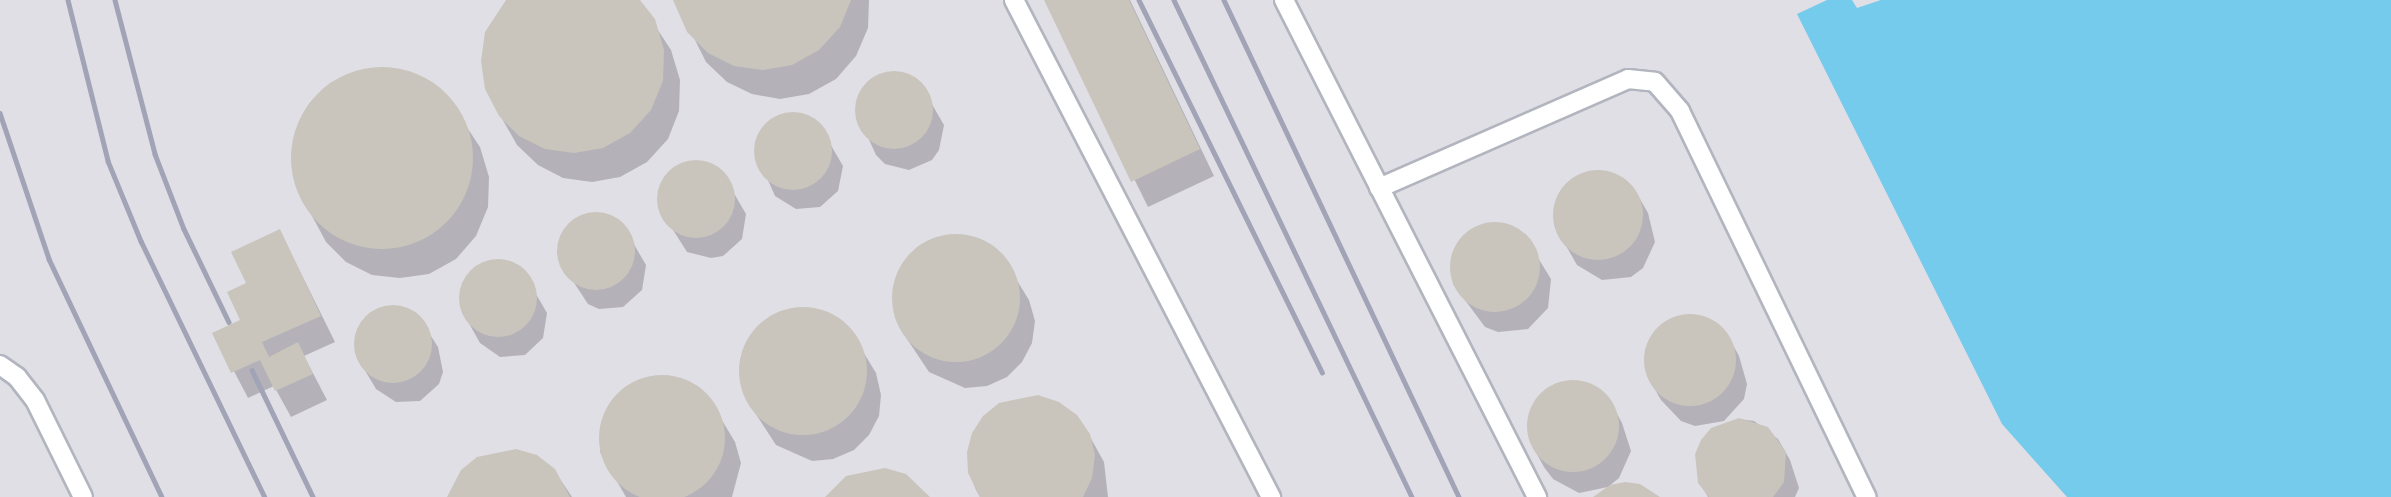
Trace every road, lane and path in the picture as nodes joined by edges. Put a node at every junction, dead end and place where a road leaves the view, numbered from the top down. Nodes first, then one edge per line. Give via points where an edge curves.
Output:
1 (1014, 0) edge
2 (1284, 0) edge
3 (1379, 188) junction
4 (0, 365) edge
5 (83, 497) edge
6 (1270, 497) edge
7 (1537, 497) edge
8 (1867, 497) edge

1 - 6 lane
2 - 3 lane
3 - 7 lane
3 - 8 lane via 1628,79 1655,82 1680,111
4 - 5 lane via 17,377 35,400

